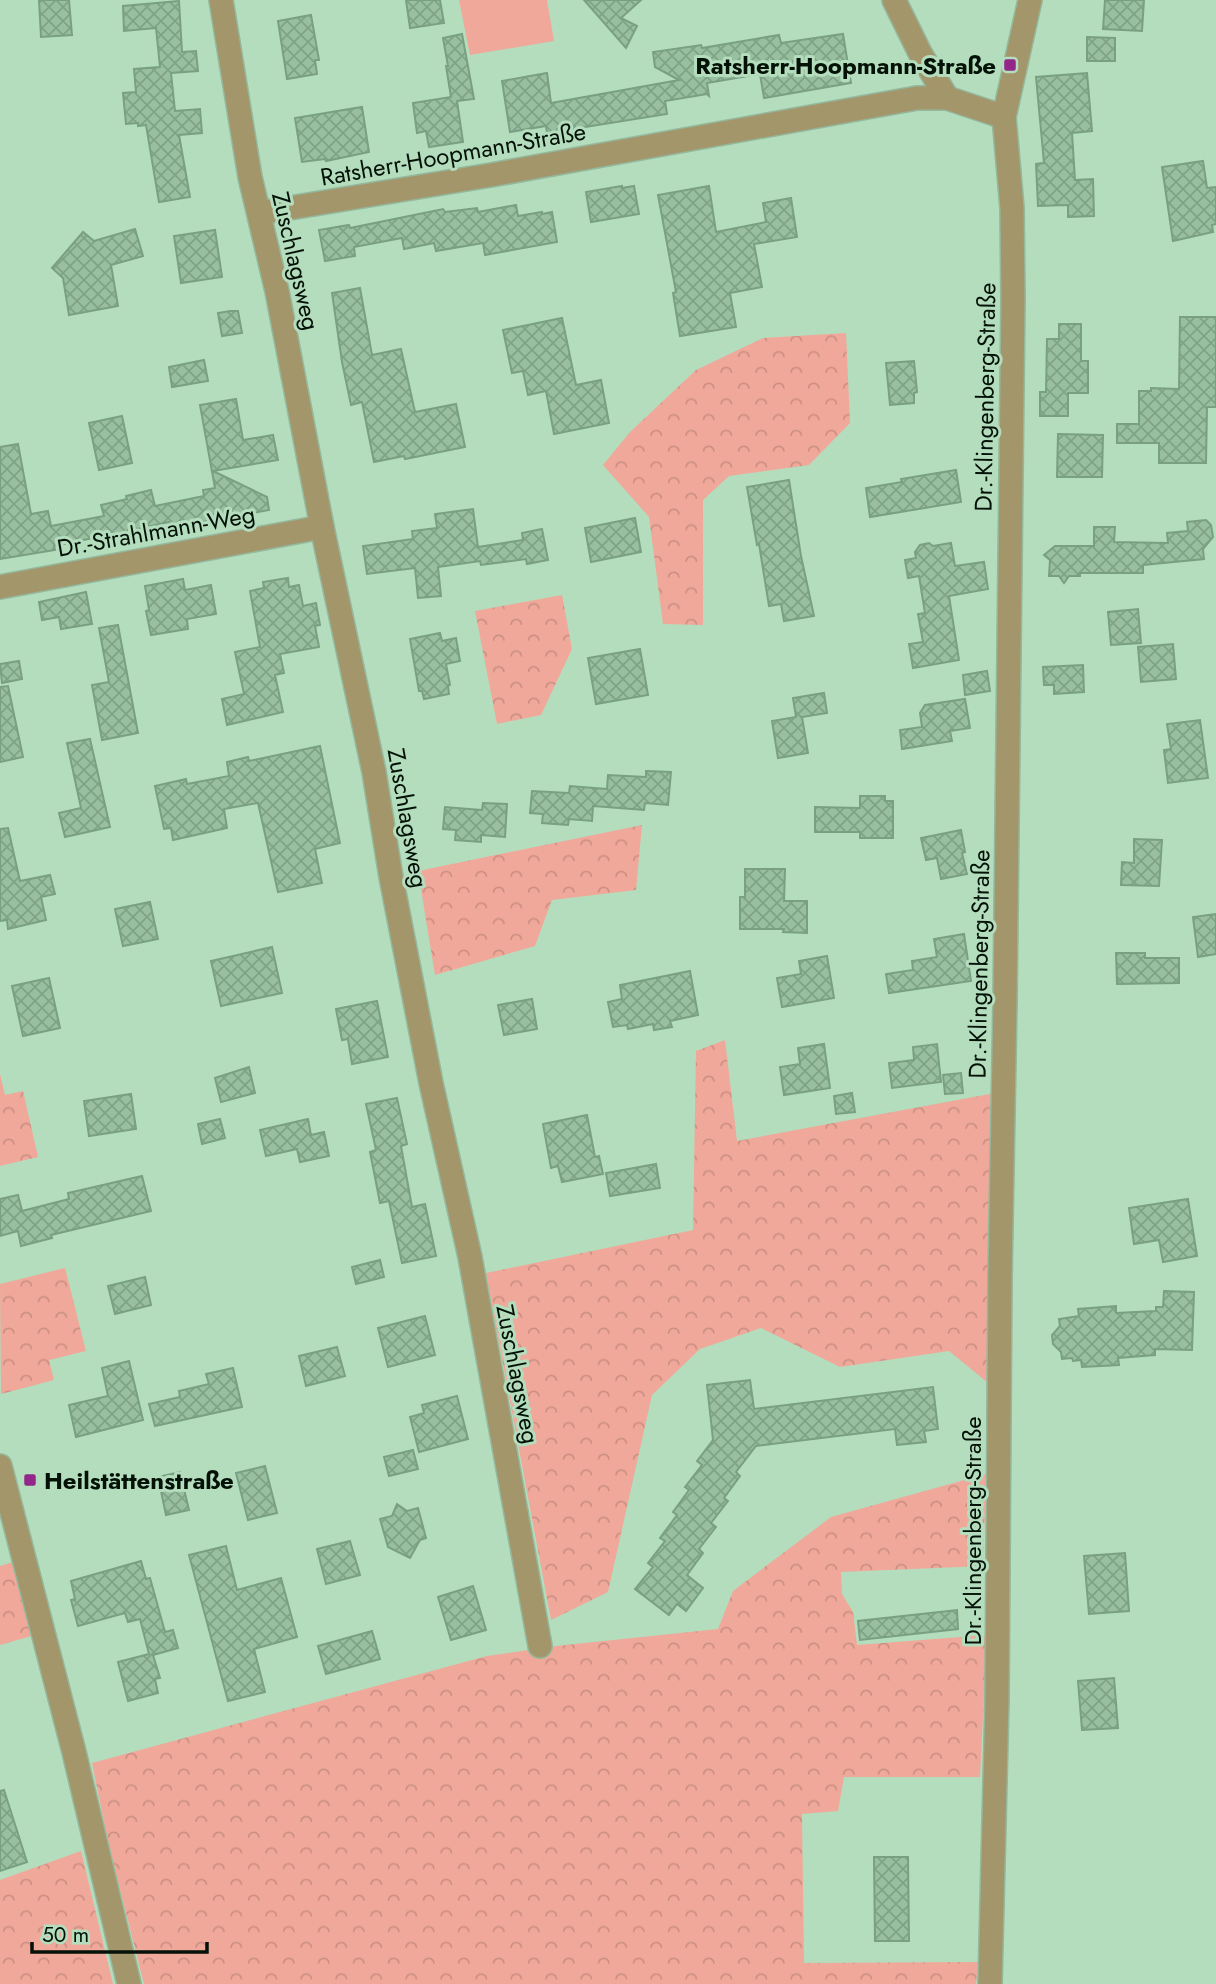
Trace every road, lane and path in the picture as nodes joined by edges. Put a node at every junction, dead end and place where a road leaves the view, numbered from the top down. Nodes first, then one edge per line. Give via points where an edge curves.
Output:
1 (221, 0) edge
2 (894, 0) edge
3 (1030, 0) edge
4 (947, 98) junction
5 (1004, 117) junction
6 (259, 213) junction
7 (322, 527) junction
8 (0, 587) edge
9 (0, 1465) edge
10 (540, 1646) dead end
11 (129, 1984) edge
12 (990, 1984) edge

1 - 6 street, Zuschlagsweg
2 - 4 street
3 - 5 street, Dr.-Klingenberg-Straße
4 - 5 street
4 - 6 street, Ratsherr-Hoopmann-Straße via 918,98
5 - 12 street, Dr.-Klingenberg-Straße via 1013,299
6 - 7 street, Zuschlagsweg
7 - 8 street, Dr.-Strahlmann-Weg
7 - 10 street, Zuschlagsweg via 431,1083 470,1257
9 - 11 street

